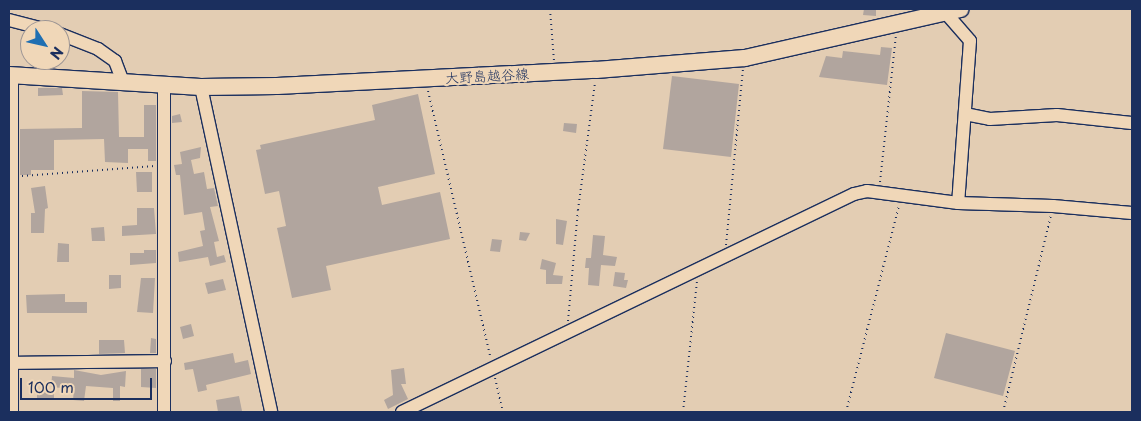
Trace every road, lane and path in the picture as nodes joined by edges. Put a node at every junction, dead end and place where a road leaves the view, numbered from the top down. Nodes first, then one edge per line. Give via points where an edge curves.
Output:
1 (550, 9) edge
2 (952, 10) edge
3 (897, 21) junction
4 (70, 38) edge
5 (745, 58) junction
6 (596, 70) junction
7 (555, 73) junction
8 (11, 75) edge
9 (425, 79) junction
10 (123, 82) junction
11 (164, 84) junction
12 (201, 87) junction
13 (965, 114) junction
14 (1132, 123) edge
15 (165, 166) junction
16 (10, 175) edge
17 (879, 192) junction
18 (902, 195) junction
19 (958, 203) junction
20 (1053, 206) junction
21 (1132, 213) edge
22 (725, 256) junction
23 (698, 270) junction
24 (567, 332) junction
25 (165, 361) junction
26 (10, 363) edge
27 (493, 368) junction
28 (12, 412) edge
29 (164, 412) edge
30 (271, 412) edge
31 (402, 412) edge
32 (503, 412) edge
33 (682, 412) edge
34 (846, 412) edge
35 (1003, 412) edge

1 - 7 path
2 - 3 main road, 大野島越谷線
2 - 13 street via 970,41
3 - 5 main road, 大野島越谷線
3 - 17 path
4 - 10 street via 98,49 116,61
5 - 6 main road, 大野島越谷線
5 - 22 path
6 - 7 main road, 大野島越谷線
6 - 24 path
7 - 9 main road, 大野島越谷線
8 - 10 main road, 大野島越谷線
8 - 16 street
9 - 12 main road, 大野島越谷線
9 - 27 path
10 - 11 main road, 大野島越谷線
11 - 12 main road, 大野島越谷線
11 - 15 street
12 - 30 street
13 - 14 street via 990,119 1057,115
13 - 19 street
15 - 16 path
15 - 25 street
16 - 26 street
17 - 18 street
17 - 22 street via 854,194
18 - 19 street
18 - 34 path
19 - 20 street
20 - 21 street
20 - 35 path
22 - 23 street
23 - 24 street
23 - 33 path
24 - 27 street
25 - 26 street
25 - 29 street
26 - 28 street
27 - 31 street
27 - 32 path

